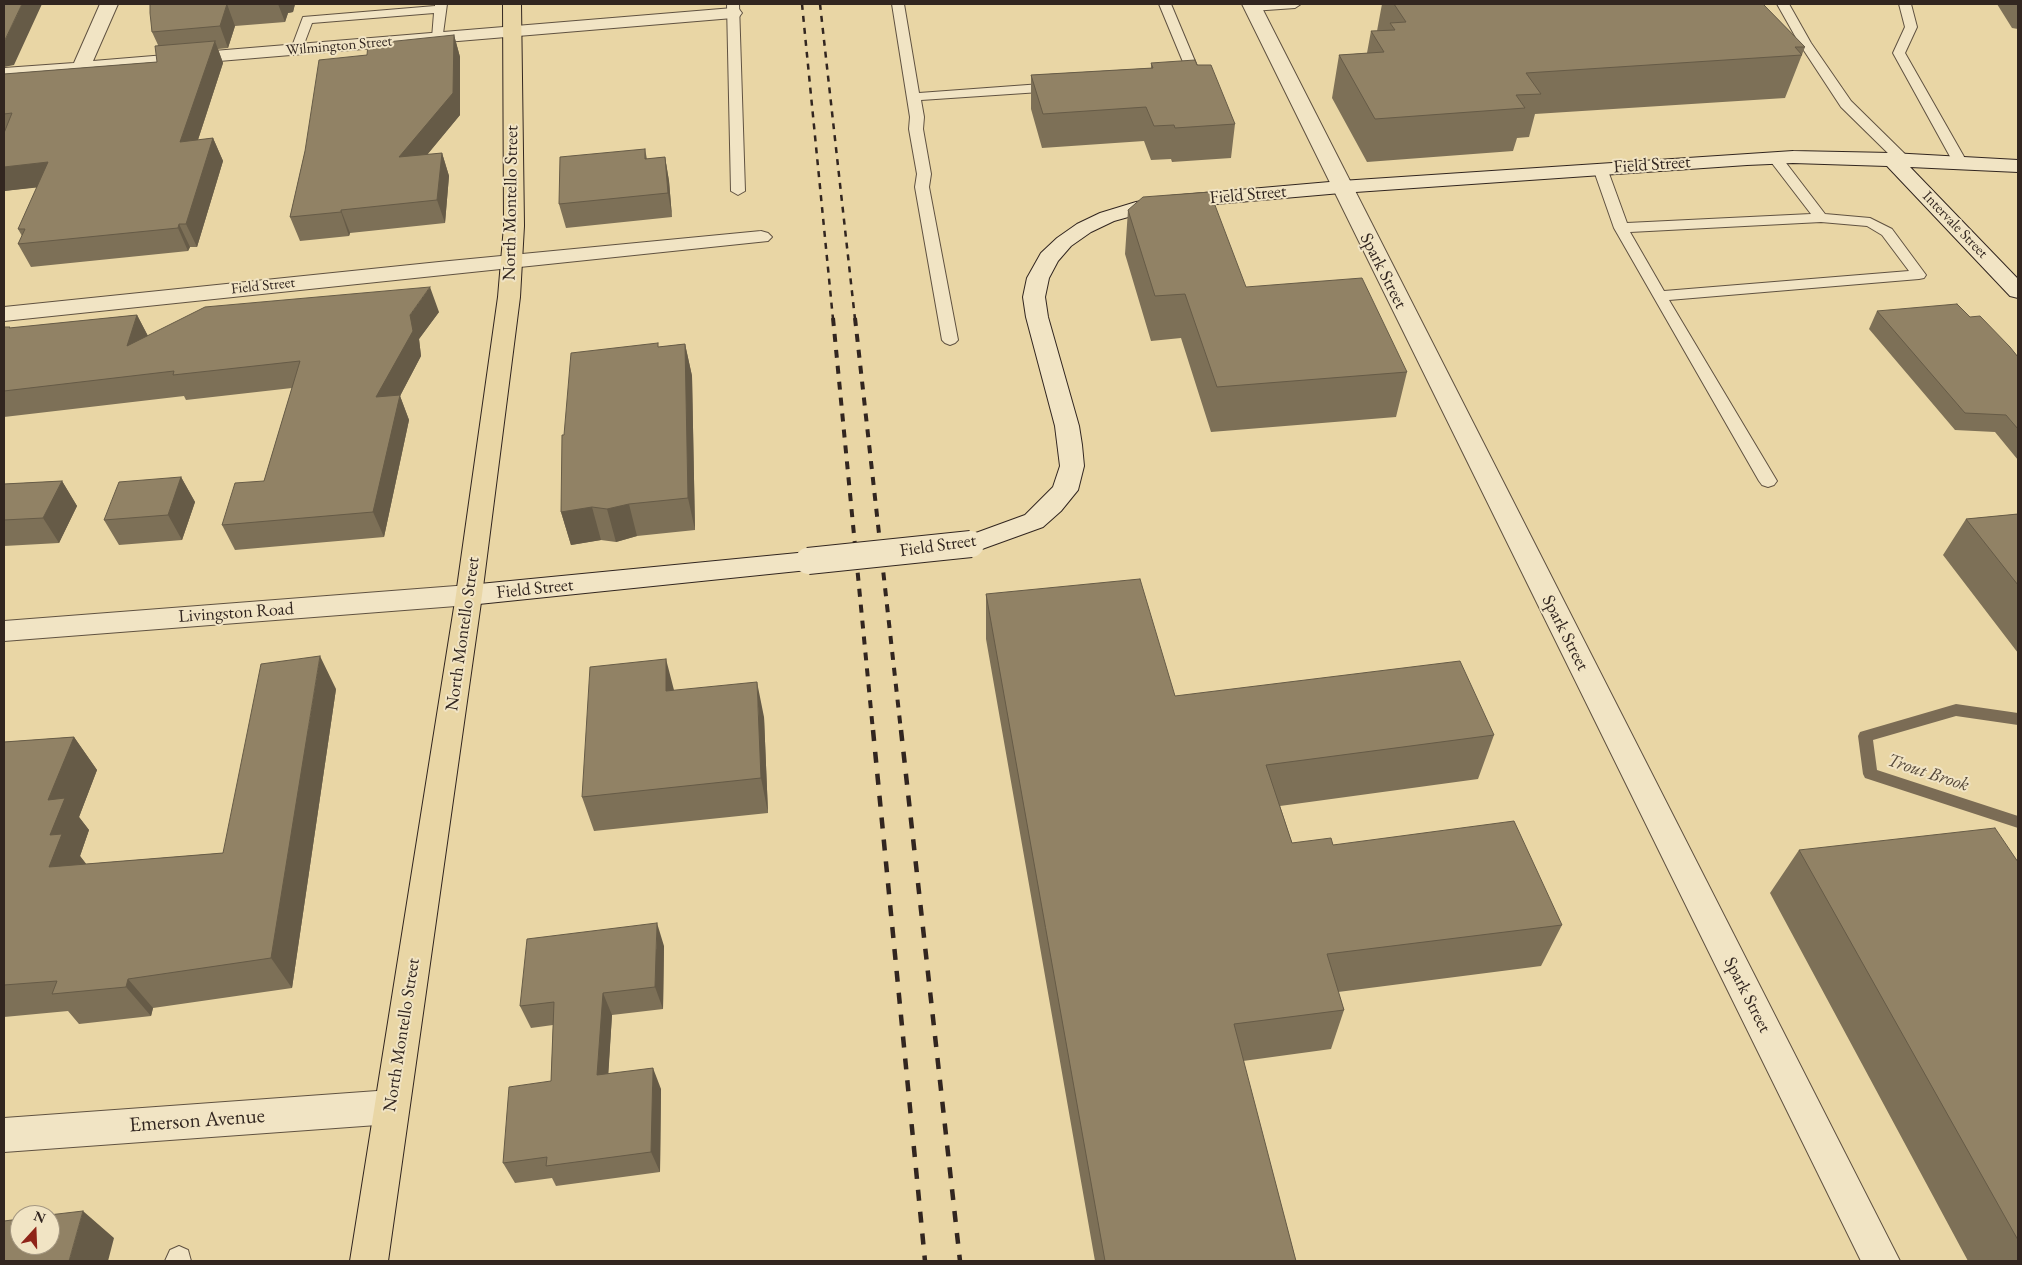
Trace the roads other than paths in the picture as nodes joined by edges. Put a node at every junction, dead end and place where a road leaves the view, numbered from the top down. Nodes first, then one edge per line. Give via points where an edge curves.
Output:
1 (109, 4) edge
2 (512, 4) edge
3 (898, 4) edge
4 (1165, 4) edge
5 (1295, 4) edge
6 (1783, 4) edge
7 (1905, 4) edge
8 (1252, 5) edge
9 (441, 7) edge
10 (733, 9) edge
11 (512, 32) junction
12 (438, 38) junction
13 (297, 50) junction
14 (81, 67) junction
15 (4, 74) edge
16 (1177, 79) edge
17 (1070, 86) edge
18 (914, 97) junction
19 (1776, 158) junction
20 (1897, 160) junction
21 (1960, 162) junction
22 (2018, 166) edge
23 (1600, 168) junction
24 (1341, 187) junction
25 (738, 191) dead end
26 (1821, 218) junction
27 (1620, 228) junction
28 (761, 237) dead end
29 (512, 261) junction
30 (2018, 291) edge
31 (1659, 296) junction
32 (4, 314) edge
33 (950, 340) dead end
34 (1768, 480) dead end
35 (469, 595) junction
36 (4, 631) edge
37 (391, 1107) junction
38 (4, 1135) edge
39 (369, 1261) edge
40 (1881, 1261) edge

1 - 14 street
2 - 11 main road, North Montello Street
3 - 18 lane
4 - 16 lane via 1196,78
5 - 8 lane
6 - 20 lane via 1846,104
7 - 21 lane via 1911,28 1899,53
8 - 24 street, Spark Street
9 - 12 lane
9 - 13 lane via 307,20
10 - 11 street, Wilmington Street
10 - 25 lane
11 - 12 street, Wilmington Street
11 - 29 main road, North Montello Street
12 - 13 street, Wilmington Street
13 - 14 street, Wilmington Street
14 - 15 street, Wilmington Street
17 - 18 lane
18 - 33 lane via 924,174 922,187
19 - 20 street, Field Street
19 - 23 street, Field Street
19 - 26 lane
20 - 21 street, Field Street
20 - 30 street, Intervale Street
21 - 22 street, Field Street
23 - 24 street, Field Street
23 - 27 lane
24 - 35 street, Field Street, bridge via 1170,202 1136,208 1084,228 1049,258 1038,278 1034,297 1067,426 1072,466 1065,490 1034,521 971,544
24 - 40 street, Spark Street
26 - 27 lane
26 - 31 lane via 1870,222 1887,232 1919,275
27 - 31 lane
28 - 29 street, Field Street
29 - 32 street, Field Street
29 - 35 main road, North Montello Street
31 - 34 lane
35 - 36 street, Livingston Road
35 - 37 main road, North Montello Street
37 - 38 street, Emerson Avenue
37 - 39 main road, North Montello Street

